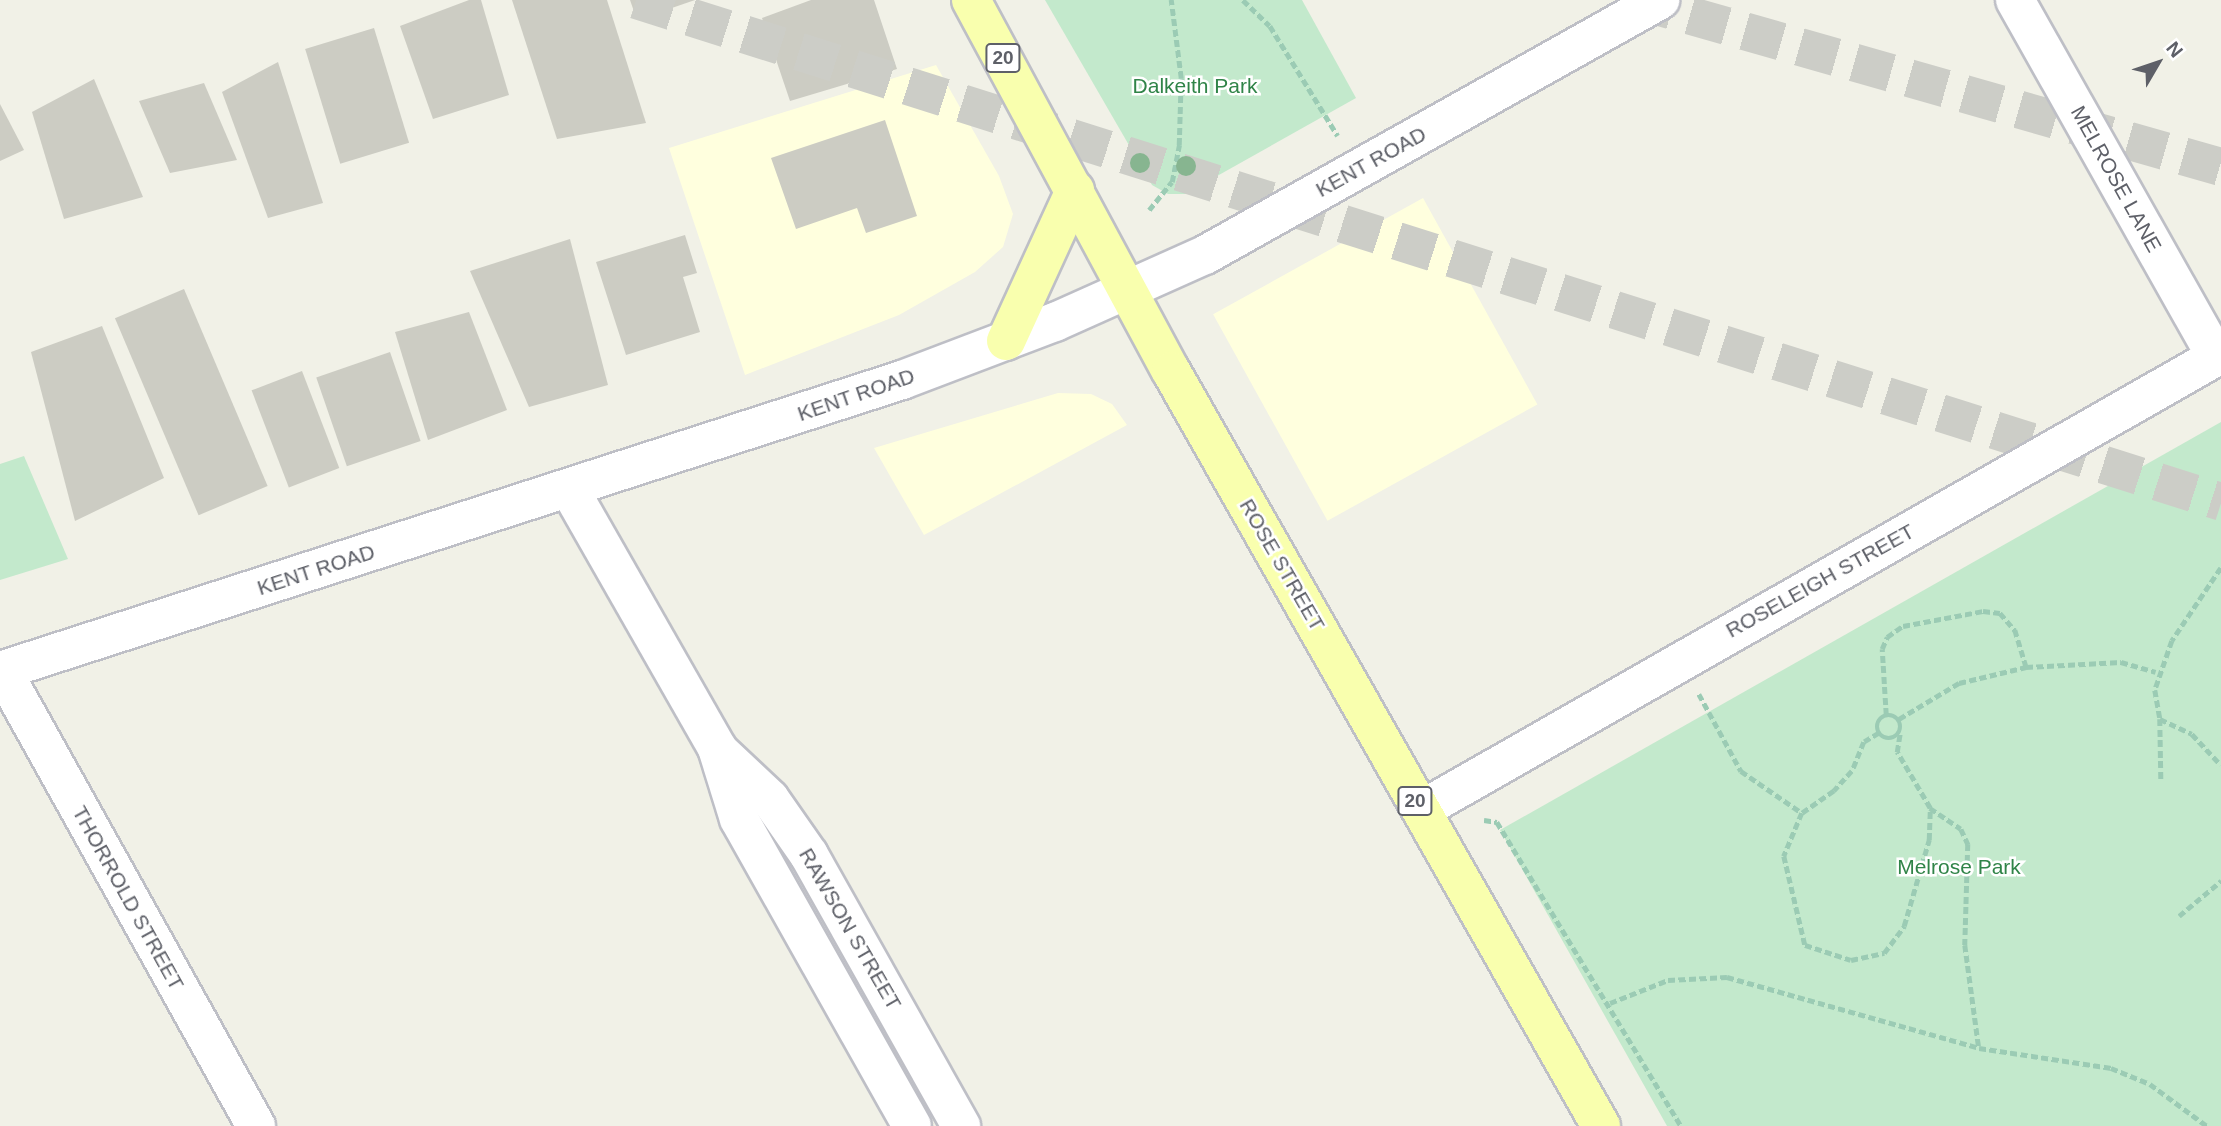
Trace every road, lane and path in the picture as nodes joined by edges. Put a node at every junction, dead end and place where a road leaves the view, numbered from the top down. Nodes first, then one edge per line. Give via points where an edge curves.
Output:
1 (971, 0) edge
2 (1171, 0) edge
3 (1243, 0) edge
4 (1660, 0) edge
5 (2015, 0) edge
6 (1359, 170) junction
7 (1075, 190) junction
8 (1149, 210) dead end
9 (1129, 291) junction
10 (1006, 341) junction
11 (2218, 356) edge
12 (570, 490) junction
13 (2221, 569) edge
14 (1679, 660) junction
15 (2026, 667) junction
16 (1, 670) edge
17 (2157, 672) junction
18 (1886, 715) junction
19 (1899, 719) junction
20 (2160, 719) junction
21 (1879, 733) junction
22 (1900, 733) junction
23 (717, 748) junction
24 (2221, 765) edge
25 (2161, 779) dead end
26 (1930, 808) junction
27 (1421, 810) junction
28 (1802, 813) junction
29 (2221, 881) edge
30 (2179, 916) dead end
31 (1610, 1003) junction
32 (1979, 1048) junction
33 (256, 1126) edge
34 (912, 1126) edge
35 (961, 1126) edge
36 (1601, 1126) edge
37 (1681, 1126) edge
38 (2207, 1126) edge

1 - 7 main road, ROSE STREET / 20
2 - 8 path via 1181,78 1179,145 1172,182
3 - 6 path via 1270,26
4 - 6 street, KENT ROAD
5 - 11 street, MELROSE LANE
6 - 9 street, KENT ROAD
7 - 9 main road, ROSE STREET / 20
7 - 10 main road
9 - 10 street, KENT ROAD
9 - 27 main road, ROSE STREET / 20
10 - 12 street, KENT ROAD
11 - 14 street, ROSELEIGH STREET
12 - 16 street, KENT ROAD
12 - 23 street, RAWSON STREET
13 - 17 path
14 - 27 street, ROSELEIGH STREET
14 - 28 path via 1741,771
15 - 17 path via 2121,662
15 - 18 path via 2015,629 2000,613 1983,611 1903,626 1886,637 1882,649
15 - 19 path via 1959,683
16 - 33 street, THORROLD STREET
17 - 20 path
18 - 19 path
18 - 21 path via 1878,722
19 - 22 path
20 - 24 path via 2192,734
20 - 25 path
21 - 22 path via 1887,738
21 - 28 path via 1864,742 1852,771 1834,791
22 - 26 path via 1897,752 1923,789
23 - 34 street, RAWSON STREET via 739,819
23 - 35 street, RAWSON STREET via 770,799 809,855
26 - 28 path via 1929,840 1904,926 1884,953 1851,960 1805,945 1784,856
26 - 32 path via 1961,830 1969,844 1965,945
27 - 31 path via 1497,822
27 - 36 main road, ROSE STREET / 20
29 - 30 path
31 - 32 path via 1668,980 1727,977
31 - 37 path
32 - 38 path via 2111,1068 2150,1084

